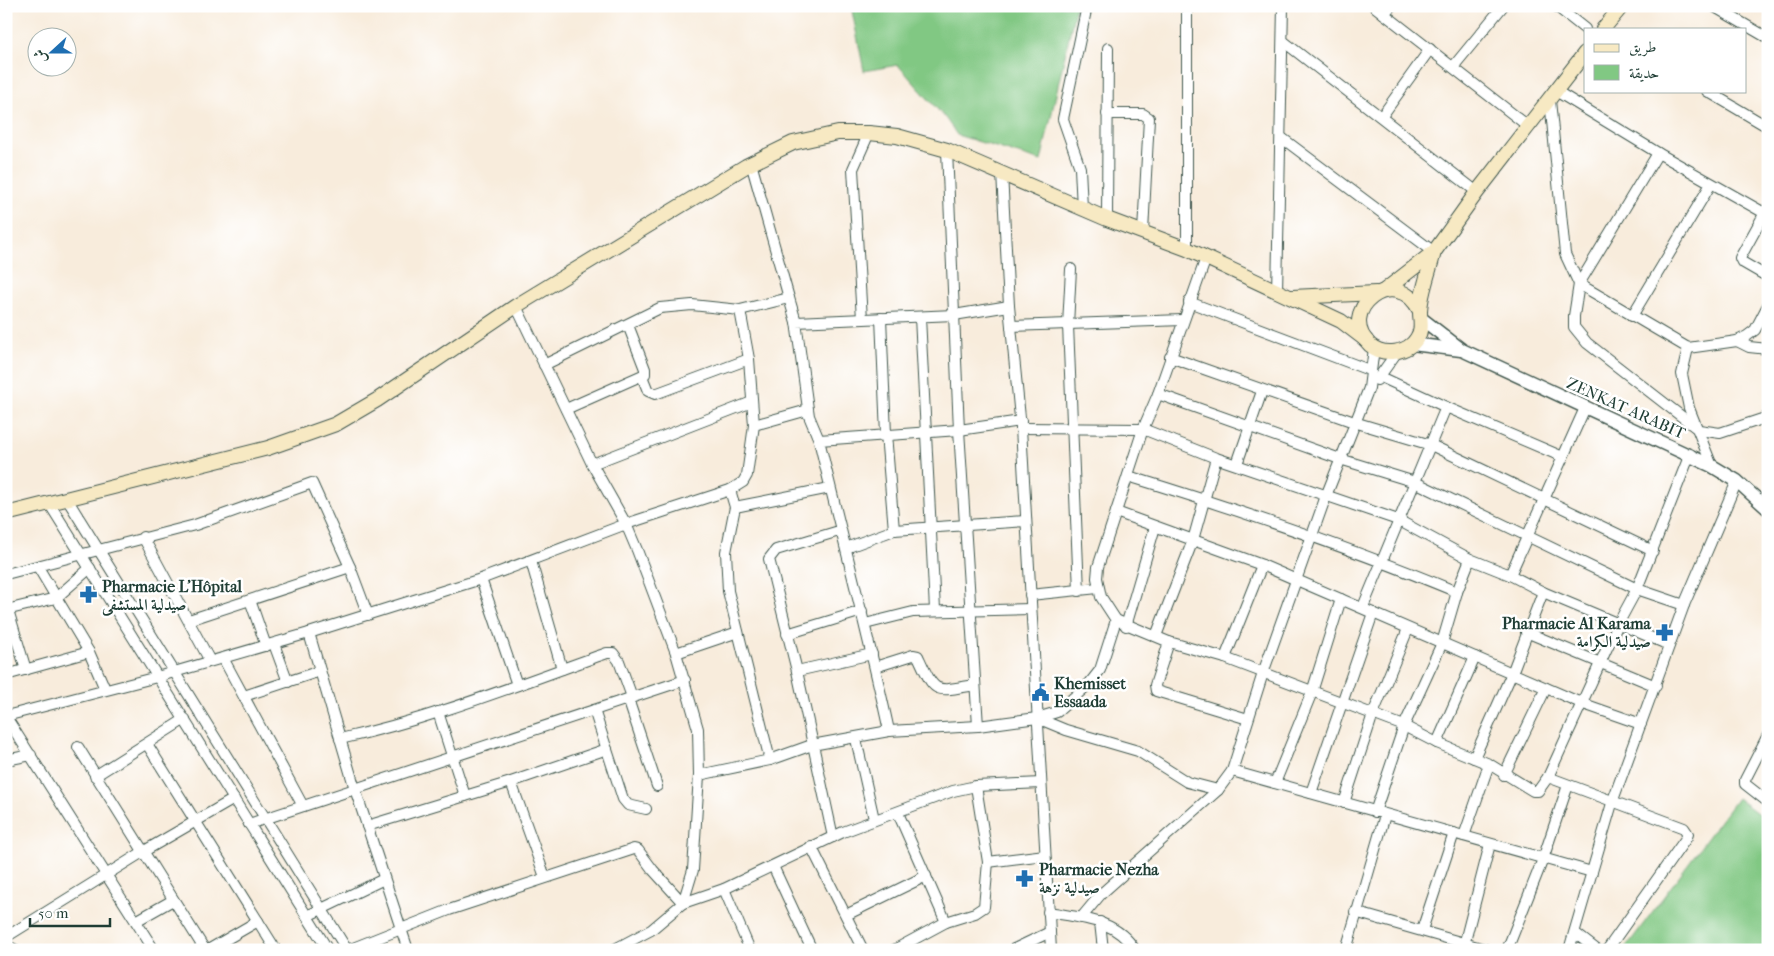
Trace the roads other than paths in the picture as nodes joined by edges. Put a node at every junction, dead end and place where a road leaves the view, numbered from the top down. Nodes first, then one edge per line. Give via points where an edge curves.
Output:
1 (1087, 6) edge
2 (1187, 6) edge
3 (1283, 6) edge
4 (1374, 6) edge
5 (1503, 6) edge
6 (1556, 6) edge
7 (1622, 6) edge
8 (1713, 6) edge
9 (1388, 10) edge
10 (1584, 28) edge
11 (1604, 28) edge
12 (1768, 38) edge
13 (1284, 41) junction
14 (1108, 48) dead end
15 (1430, 49) junction
16 (1584, 54) edge
17 (1453, 67) junction
18 (1709, 92) edge
19 (1553, 96) junction
20 (1106, 114) junction
21 (1382, 116) junction
22 (1528, 126) junction
23 (1768, 127) edge
24 (870, 133) junction
25 (1282, 138) junction
26 (947, 150) junction
27 (1658, 153) junction
28 (751, 163) junction
29 (1002, 173) junction
30 (1711, 184) junction
31 (1477, 192) junction
32 (1082, 208) junction
33 (1767, 212) edge
34 (1107, 219) junction
35 (1144, 232) junction
36 (1187, 248) junction
37 (1434, 252) junction
38 (1206, 258) junction
39 (1071, 269) dead end
40 (1768, 277) edge
41 (1579, 284) junction
42 (1380, 292) junction
43 (1283, 294) junction
44 (789, 298) junction
45 (1189, 302) junction
46 (1768, 305) edge
47 (516, 306) junction
48 (1009, 306) junction
49 (740, 310) junction
50 (1421, 315) junction
51 (954, 316) junction
52 (1632, 316) junction
53 (920, 317) junction
54 (881, 318) junction
55 (862, 319) junction
56 (1182, 320) junction
57 (796, 322) junction
58 (628, 325) junction
59 (1068, 325) junction
60 (1011, 326) junction
61 (1737, 341) junction
62 (1370, 344) junction
63 (1412, 344) junction
64 (1688, 348) junction
65 (1462, 350) junction
66 (1768, 350) edge
67 (1397, 352) junction
68 (1170, 357) junction
69 (749, 359) junction
70 (544, 366) junction
71 (1369, 370) junction
72 (642, 376) junction
73 (1381, 377) junction
74 (1369, 388) junction
75 (1262, 391) junction
76 (1158, 394) junction
77 (752, 402) junction
78 (1446, 407) junction
79 (1585, 408) junction
80 (566, 409) junction
81 (808, 410) junction
82 (1768, 417) edge
83 (1354, 422) junction
84 (754, 425) junction
85 (1021, 425) junction
86 (1249, 427) junction
87 (1074, 428) junction
88 (1143, 429) junction
89 (959, 430) junction
90 (1699, 430) junction
91 (926, 432) junction
92 (886, 434) junction
93 (819, 440) junction
94 (1431, 445) junction
95 (1690, 454) junction
96 (1563, 457) junction
97 (1216, 458) junction
98 (1340, 459) junction
99 (592, 464) junction
100 (1236, 464) junction
101 (1712, 466) junction
102 (1128, 476) junction
103 (1737, 481) junction
104 (1415, 482) junction
105 (830, 488) junction
106 (730, 490) junction
107 (1326, 496) junction
108 (1544, 498) junction
109 (67, 499) junction
110 (1206, 500) junction
111 (49, 503) junction
112 (735, 507) junction
113 (1768, 509) edge
114 (1116, 512) junction
115 (6, 514) edge
116 (1398, 520) junction
117 (1026, 521) junction
118 (626, 524) junction
119 (966, 524) junction
120 (930, 527) junction
121 (1155, 527) junction
122 (894, 530) junction
123 (839, 531) junction
124 (1527, 535) junction
125 (143, 537) junction
126 (1313, 538) junction
127 (1193, 540) junction
128 (846, 548) junction
129 (98, 549) junction
130 (1653, 551) junction
131 (81, 555) junction
132 (1380, 560) junction
133 (1470, 560) junction
134 (531, 561) junction
135 (1262, 566) junction
136 (38, 567) junction
137 (90, 568) junction
138 (350, 568) junction
139 (6, 574) edge
140 (1510, 575) junction
141 (481, 579) junction
142 (1297, 580) junction
143 (1098, 588) junction
144 (1637, 588) junction
145 (1079, 591) junction
146 (1457, 592) junction
147 (1543, 592) junction
148 (1030, 595) junction
149 (56, 598) junction
150 (250, 600) junction
151 (1341, 600) junction
152 (1684, 606) junction
153 (1362, 607) junction
154 (972, 609) junction
155 (1031, 609) junction
156 (7, 610) edge
157 (935, 610) junction
158 (862, 611) junction
159 (1373, 613) junction
160 (368, 614) junction
161 (189, 620) junction
162 (1116, 620) junction
163 (865, 624) junction
164 (1618, 624) junction
165 (1126, 626) junction
166 (1408, 629) junction
167 (738, 632) junction
168 (1526, 632) junction
169 (309, 633) junction
170 (787, 634) junction
171 (1156, 636) junction
172 (1169, 642) junction
173 (1442, 643) junction
174 (270, 645) junction
175 (1668, 645) junction
176 (89, 652) junction
177 (676, 653) junction
178 (872, 654) junction
179 (1475, 657) junction
180 (223, 658) junction
181 (1225, 658) junction
182 (210, 661) junction
183 (1601, 663) junction
184 (875, 667) junction
185 (562, 669) junction
186 (26, 670) junction
187 (174, 671) junction
188 (320, 671) junction
189 (797, 671) junction
190 (1263, 673) junction
191 (1512, 674) junction
192 (6, 675) edge
193 (157, 677) junction
194 (685, 680) junction
195 (288, 682) junction
196 (517, 685) junction
197 (975, 685) junction
198 (1656, 686) junction
199 (1546, 688) junction
200 (106, 689) junction
201 (1312, 692) junction
202 (244, 696) junction
203 (630, 698) junction
204 (1342, 703) junction
205 (1582, 703) junction
206 (594, 710) junction
207 (438, 712) junction
208 (1373, 714) junction
209 (6, 717) edge
210 (1037, 718) junction
211 (185, 719) junction
212 (1248, 719) junction
213 (1641, 724) junction
214 (978, 726) junction
215 (1404, 726) junction
216 (889, 731) junction
217 (1767, 737) edge
218 (340, 739) junction
219 (856, 739) junction
220 (1437, 742) junction
221 (147, 744) junction
222 (812, 745) junction
223 (78, 747) dead end
224 (607, 749) junction
225 (31, 755) junction
226 (452, 757) junction
227 (1474, 758) junction
228 (6, 760) edge
229 (770, 760) junction
230 (1489, 764) junction
231 (1232, 771) junction
232 (699, 775) junction
233 (1504, 775) junction
234 (95, 776) junction
235 (1548, 777) junction
236 (511, 782) junction
237 (1041, 783) junction
238 (1275, 783) junction
239 (1568, 784) junction
240 (657, 786) dead end
241 (976, 786) junction
242 (355, 789) junction
243 (1218, 790) junction
244 (1310, 793) junction
245 (465, 796) junction
246 (234, 800) junction
247 (1613, 800) junction
248 (1768, 802) edge
249 (1344, 803) junction
250 (303, 806) junction
251 (646, 809) dead end
252 (898, 813) junction
253 (1380, 814) junction
254 (266, 819) junction
255 (874, 819) junction
256 (196, 822) junction
257 (249, 824) junction
258 (367, 826) junction
259 (1459, 834) junction
260 (833, 837) junction
261 (1490, 844) junction
262 (811, 846) junction
263 (143, 852) junction
264 (1045, 855) junction
265 (1543, 859) junction
266 (988, 862) junction
267 (773, 866) junction
268 (1592, 872) junction
269 (107, 874) junction
270 (926, 876) junction
271 (545, 877) junction
272 (384, 880) junction
273 (724, 889) junction
274 (173, 900) junction
275 (683, 903) junction
276 (322, 909) junction
277 (1048, 912) junction
278 (1356, 912) junction
279 (846, 915) junction
280 (307, 916) junction
281 (1081, 918) junction
282 (136, 921) junction
283 (258, 921) junction
284 (946, 922) junction
285 (1100, 922) junction
286 (400, 929) junction
287 (1422, 930) junction
288 (1050, 932) junction
289 (1575, 933) junction
290 (6, 937) edge
291 (6, 945) edge
292 (910, 946) edge
293 (1464, 946) edge
294 (16, 950) edge
295 (154, 950) edge
296 (204, 950) edge
297 (208, 950) edge
298 (276, 950) edge
299 (328, 950) edge
300 (348, 950) edge
301 (408, 950) edge
302 (613, 950) edge
303 (750, 950) edge
304 (812, 950) edge
305 (863, 950) edge
306 (894, 950) edge
307 (1012, 950) edge
308 (1051, 950) edge
309 (1102, 950) edge
310 (1135, 950) edge
311 (1346, 950) edge
312 (1488, 950) edge
313 (1507, 950) edge
314 (1569, 950) edge
315 (1597, 950) edge
316 (1607, 950) edge

1 - 32 street via 1063,111 1064,126 1080,168
2 - 36 street
3 - 13 street
4 - 9 street
5 - 17 street
6 - 10 street
7 - 11 main road
8 - 12 street
9 - 15 street
13 - 21 street
13 - 25 street
14 - 20 street
15 - 17 street
15 - 21 street
16 - 19 main road
17 - 22 street
18 - 23 street
19 - 22 main road
19 - 27 street
19 - 41 street via 1566,254
20 - 34 street
20 - 35 street via 1143,114 1149,118
21 - 31 street
22 - 31 main road
24 - 26 main road via 897,136
24 - 28 main road via 838,133 793,142
24 - 55 street via 853,169
25 - 37 street
25 - 43 street
26 - 29 main road
26 - 51 street
27 - 30 street
27 - 41 street
28 - 44 street
28 - 47 main road
29 - 32 main road
29 - 48 street
30 - 33 street
30 - 52 street
31 - 37 main road
32 - 34 main road
33 - 40 street via 1740,258
34 - 35 main road
35 - 36 main road
36 - 38 main road
37 - 42 main road
37 - 50 main road
38 - 43 main road
38 - 45 street
39 - 59 street
41 - 52 street
41 - 90 street via 1574,326 1580,336 1644,390
42 - 43 main road
42 - 50 main road via 1397,290 1408,295
42 - 62 main road via 1367,300 1359,320 1361,331
43 - 62 main road via 1341,321
44 - 49 street
44 - 57 street
45 - 56 street
45 - 71 street
46 - 61 street via 1755,330
47 - 70 street
47 - 109 main road via 377,400 322,430 268,448
48 - 51 street
48 - 60 street
49 - 58 street via 660,308
49 - 69 street
50 - 63 main road via 1418,337
50 - 65 street
51 - 53 street
51 - 89 street
52 - 64 street
53 - 54 street
53 - 91 street
54 - 55 street
54 - 92 street
55 - 57 street
56 - 59 street
56 - 68 street
57 - 81 street
58 - 70 street
58 - 72 street via 645,369
59 - 60 street
59 - 87 street
60 - 85 street
61 - 64 street
61 - 66 street
62 - 67 main road via 1385,352
62 - 71 street
63 - 65 street
63 - 67 main road
64 - 90 street via 1682,374 1689,408
65 - 79 street, ZENKAT ARABIT
67 - 73 street
68 - 75 street
68 - 76 street
69 - 72 street via 655,394 648,391
69 - 77 street
70 - 80 street
71 - 74 street
72 - 80 street
73 - 74 street
73 - 78 street
74 - 83 street
75 - 83 street
75 - 86 street
76 - 86 street
76 - 88 street
77 - 84 street
77 - 99 street
78 - 94 street
78 - 96 street
79 - 95 street, ZENKAT ARABIT
79 - 96 street
80 - 99 street
81 - 84 street
81 - 93 street
82 - 90 street via 1720,433
83 - 94 street
83 - 98 street
84 - 106 street via 747,475 744,482
85 - 87 street
85 - 89 street
85 - 117 street
86 - 98 street
86 - 100 street
87 - 88 street
87 - 145 street
88 - 97 street
88 - 102 street
89 - 91 street
89 - 119 street
90 - 101 street
91 - 92 street
91 - 120 street
92 - 93 street
92 - 122 street
93 - 105 street
94 - 104 street
94 - 108 street
95 - 101 street, ZENKAT ARABIT
95 - 130 street
96 - 108 street
97 - 100 street
97 - 110 street
98 - 104 street
98 - 107 street
99 - 118 street
100 - 107 street
101 - 103 street, ZENKAT ARABIT
102 - 110 street
102 - 114 street
103 - 113 street, ZENKAT ARABIT
103 - 152 street
104 - 116 street
104 - 124 street
105 - 112 street
105 - 123 street
106 - 112 street
106 - 118 street
107 - 116 street
107 - 126 street
108 - 124 street
108 - 130 street
109 - 111 main road
109 - 129 street
110 - 126 street
110 - 127 street
111 - 115 main road
111 - 131 street
112 - 167 street via 726,568
114 - 121 street
114 - 143 street via 1098,566
116 - 132 street
116 - 133 street
117 - 119 street
117 - 148 street
118 - 134 street
118 - 177 street
119 - 120 street
119 - 154 street
120 - 122 street
120 - 157 street
121 - 127 street
121 - 165 street
122 - 128 street
123 - 128 street
123 - 170 street via 776,550 769,559
124 - 140 street
124 - 144 street
125 - 129 street
125 - 138 street via 195,525 312,483
125 - 161 street
126 - 132 street
126 - 142 street
127 - 135 street
127 - 171 street
128 - 158 street
129 - 131 street
129 - 187 street
130 - 144 street
131 - 136 street
131 - 137 street
132 - 146 street
132 - 153 street
133 - 140 street
133 - 146 street
134 - 141 street
134 - 185 street
135 - 142 street
135 - 181 street
136 - 139 street
136 - 149 street
137 - 149 street
137 - 193 street
138 - 150 street
138 - 160 street
140 - 147 street
141 - 160 street
141 - 196 street
142 - 151 street
142 - 190 street
143 - 145 street
143 - 162 street via 1105,606
144 - 152 street
144 - 164 street
145 - 148 street
146 - 173 street
147 - 164 street
147 - 168 street
148 - 155 street
149 - 156 street
149 - 176 street
150 - 161 street
150 - 174 street
151 - 153 street
151 - 201 street
152 - 175 street
153 - 159 street
154 - 155 street
154 - 157 street
154 - 197 street
155 - 210 street
156 - 186 street
157 - 163 street via 897,614
158 - 163 street
158 - 170 street
159 - 166 street
159 - 204 street
160 - 169 street
161 - 182 street
162 - 165 street
162 - 210 street via 1100,670 1089,684 1057,712
163 - 178 street
164 - 175 street
164 - 183 street
165 - 171 street
166 - 173 street
166 - 208 street
167 - 177 street
167 - 229 street
168 - 183 street
168 - 191 street
169 - 174 street
169 - 188 street
170 - 189 street
171 - 172 street
172 - 181 street
172 - 212 street via 1155,685 1156,691
173 - 179 street
173 - 215 street
174 - 180 street
174 - 195 street
175 - 198 street
176 - 186 street
176 - 200 street
177 - 194 street
178 - 184 street
178 - 189 street
179 - 191 street
179 - 220 street
180 - 182 street
180 - 202 street
181 - 190 street
182 - 187 street
183 - 198 street
183 - 205 street
184 - 197 street via 913,655 918,656 933,687 939,690
184 - 216 street
185 - 196 street
185 - 203 street via 613,654 619,661
186 - 192 street
187 - 193 street
187 - 254 street
188 - 195 street
188 - 218 street
189 - 222 street
190 - 201 street
190 - 212 street
191 - 199 street
191 - 227 street
193 - 200 street
193 - 211 street
194 - 203 street
194 - 232 street via 698,729
195 - 202 street
196 - 207 street
197 - 214 street
198 - 213 street
199 - 205 street
199 - 233 street
200 - 209 street
201 - 204 street
201 - 238 street
202 - 250 street
203 - 206 street
203 - 240 street
204 - 208 street
204 - 244 street
205 - 213 street
205 - 235 street
206 - 224 street
206 - 226 street
207 - 218 street
207 - 226 street
208 - 215 street
208 - 249 street
209 - 225 street
210 - 214 street
210 - 237 street
210 - 243 street via 1138,751 1187,782
211 - 221 street
211 - 246 street
212 - 231 street
213 - 247 street
214 - 216 street
215 - 220 street
215 - 253 street
216 - 219 street
217 - 248 street via 1745,780
218 - 242 street
219 - 222 street
219 - 255 street
220 - 227 street
221 - 234 street
221 - 256 street
222 - 229 street
222 - 260 street
223 - 234 street
224 - 236 street
224 - 251 street via 625,802 632,807
225 - 228 street
225 - 269 street
226 - 242 street
226 - 245 street
227 - 230 street
229 - 232 street
230 - 233 street
230 - 259 street
231 - 238 street
231 - 243 street
232 - 275 street via 693,870
233 - 235 street via 1536,791
234 - 263 street
235 - 239 street
236 - 245 street
236 - 271 street
237 - 241 street
237 - 264 street
238 - 244 street
239 - 247 street
239 - 265 street
241 - 252 street via 928,799
241 - 266 street
242 - 250 street
242 - 258 street
243 - 281 street via 1101,894
244 - 249 street
245 - 258 street
246 - 256 street
246 - 257 street
247 - 268 street
247 - 316 street via 1684,828 1688,834
249 - 253 street
250 - 254 street
252 - 255 street
252 - 270 street
253 - 259 street
253 - 278 street
254 - 257 street
254 - 276 street
255 - 260 street
256 - 263 street
256 - 283 street
257 - 280 street
258 - 272 street
259 - 261 street
259 - 287 street
260 - 262 street
261 - 265 street
261 - 293 street
262 - 267 street
262 - 279 street
263 - 269 street
263 - 274 street
264 - 266 street
264 - 277 street
265 - 268 street
265 - 313 street
266 - 284 street via 984,907
267 - 273 street
267 - 304 street
268 - 289 street
269 - 282 street
269 - 290 street
270 - 279 street
270 - 284 street
271 - 275 street via 634,849
271 - 286 street
272 - 276 street
272 - 286 street
273 - 275 street
273 - 303 street
274 - 282 street
274 - 296 street
275 - 302 street via 651,930
276 - 280 street
276 - 300 street
277 - 281 street
277 - 288 street
278 - 287 street
278 - 311 street
279 - 305 street
280 - 299 street
281 - 285 street
282 - 295 street
283 - 297 street
283 - 298 street
284 - 292 street
285 - 309 street
285 - 310 street via 1116,930
286 - 300 street
286 - 301 street
287 - 293 street
288 - 307 street
288 - 308 street
289 - 314 street
289 - 315 street
291 - 294 street
292 - 306 street
293 - 312 street

